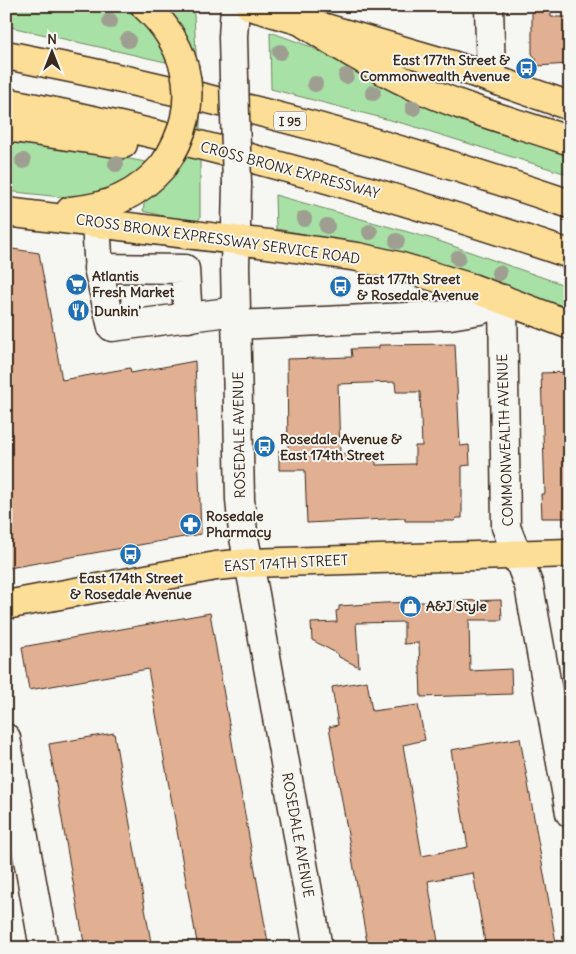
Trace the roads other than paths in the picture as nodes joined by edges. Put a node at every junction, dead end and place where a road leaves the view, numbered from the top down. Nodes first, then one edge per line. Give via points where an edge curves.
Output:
1 (146, 6) edge
2 (235, 6) edge
3 (250, 6) edge
4 (489, 6) edge
5 (296, 18) junction
6 (6, 55) edge
7 (491, 77) junction
8 (6, 102) edge
9 (570, 106) edge
10 (6, 127) edge
11 (570, 141) edge
12 (312, 175) junction
13 (570, 204) edge
14 (6, 212) edge
15 (96, 223) junction
16 (236, 240) junction
17 (570, 254) edge
18 (98, 268) junction
19 (503, 299) junction
20 (188, 318) junction
21 (236, 318) junction
22 (570, 325) edge
23 (570, 553) edge
24 (516, 554) junction
25 (249, 563) junction
26 (6, 605) edge
27 (6, 738) edge
28 (570, 814) edge
29 (44, 948) edge
30 (318, 948) edge

1 - 14 main road, bridge via 170,34 184,67 188,90 185,116 176,143 163,166 131,194 101,206 55,212
2 - 16 street, ROSEDALE AVENUE, bridge
3 - 5 main road
4 - 7 street
5 - 7 main road
5 - 11 main road via 353,54 413,85
6 - 13 main road, I 95 via 296,122 412,154
7 - 9 main road
8 - 12 main road, CROSS BRONX EXPRESSWAY via 118,126
10 - 12 main road
12 - 17 main road, CROSS BRONX EXPRESSWAY via 412,203
14 - 15 main road, CROSS BRONX EXPRESSWAY SERVICE ROAD
15 - 16 main road, CROSS BRONX EXPRESSWAY SERVICE ROAD
15 - 18 street
16 - 19 main road, CROSS BRONX EXPRESSWAY SERVICE ROAD via 398,266
16 - 21 street, ROSEDALE AVENUE
18 - 20 street via 185,269
18 - 20 street via 112,327
19 - 21 street via 480,310 450,316
19 - 22 main road, CROSS BRONX EXPRESSWAY SERVICE ROAD
19 - 24 street, COMMONWEALTH AVENUE via 506,527
20 - 21 street
21 - 25 street, ROSEDALE AVENUE via 240,499
23 - 24 main road, EAST 174TH STREET
24 - 25 main road, EAST 174TH STREET
24 - 28 street, COMMONWEALTH AVENUE via 529,586
25 - 26 main road, EAST 174TH STREET via 216,566
25 - 30 street, ROSEDALE AVENUE
27 - 29 street

